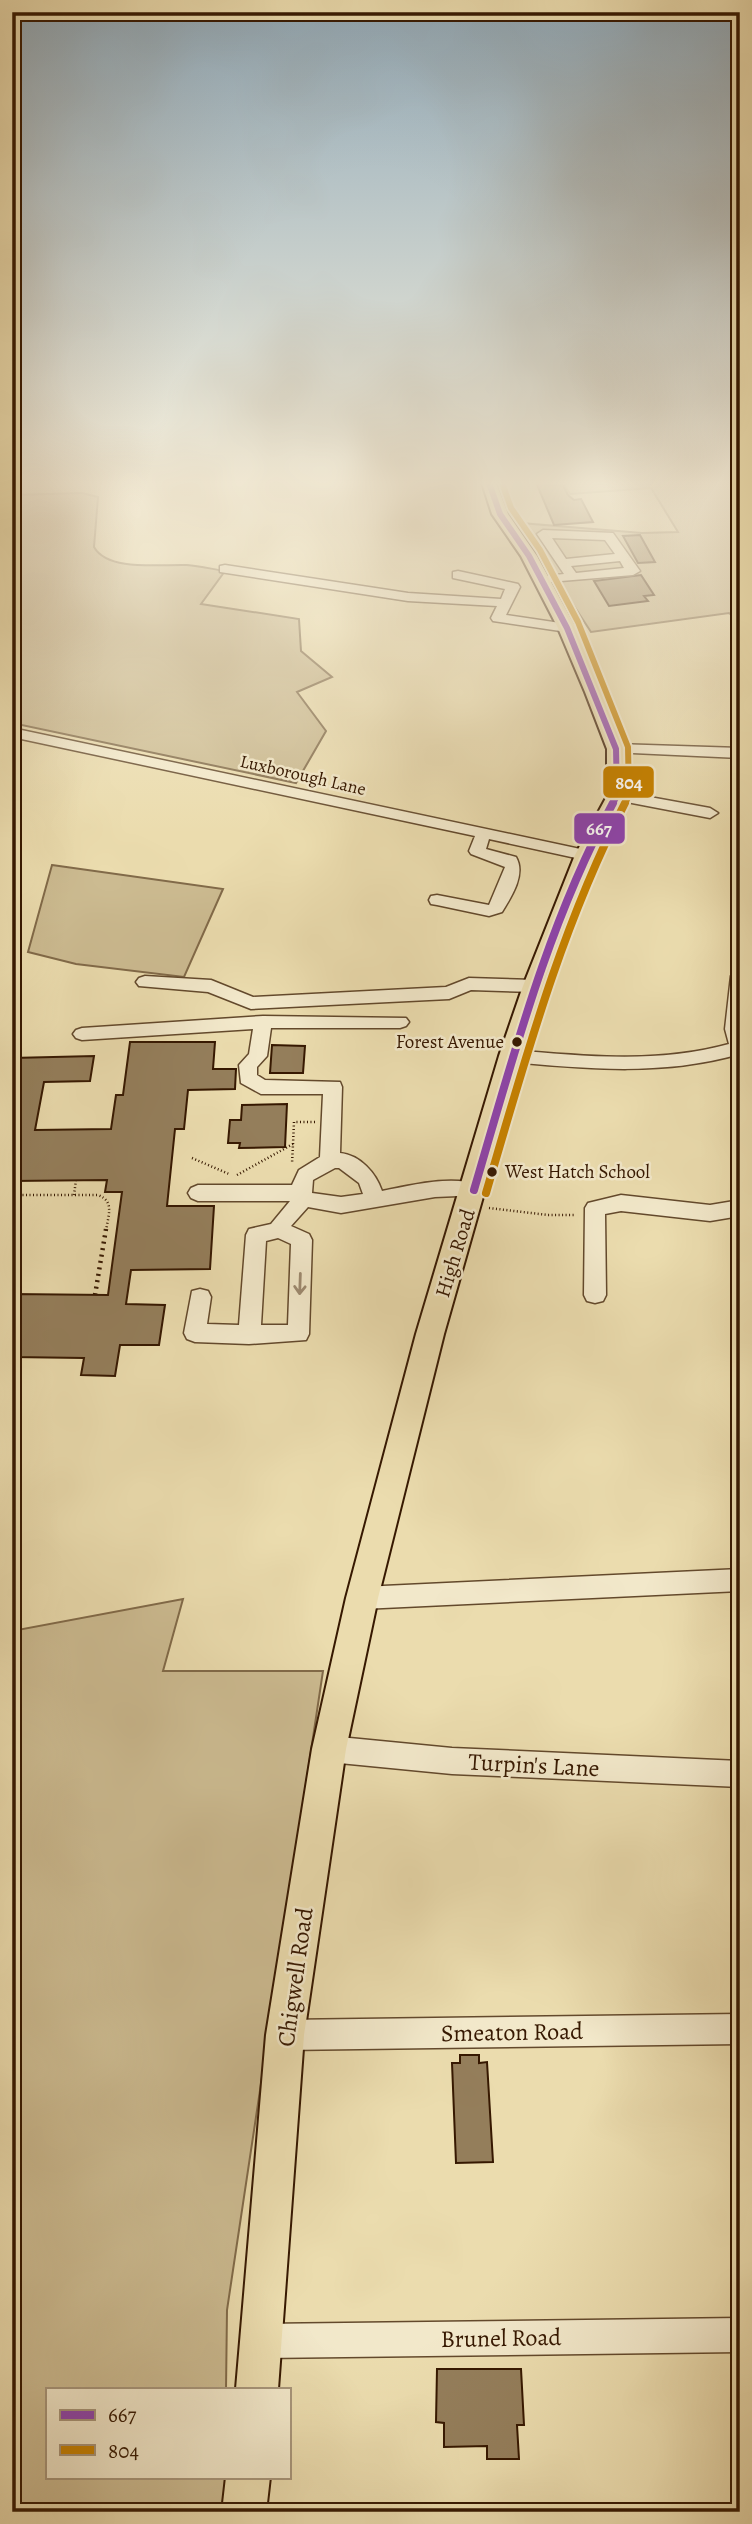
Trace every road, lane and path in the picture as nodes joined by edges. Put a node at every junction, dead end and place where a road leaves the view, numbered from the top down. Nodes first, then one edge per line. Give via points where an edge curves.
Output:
1 (421, 598) edge
2 (508, 598) edge
3 (551, 598) edge
4 (506, 603) junction
5 (567, 628) junction
6 (12, 732) edge
7 (616, 749) junction
8 (740, 753) edge
9 (617, 796) junction
10 (710, 813) dead end
11 (482, 835) junction
12 (585, 855) junction
13 (437, 900) dead end
14 (740, 976) edge
15 (145, 982) dead end
16 (534, 986) junction
17 (263, 1022) junction
18 (400, 1022) dead end
19 (82, 1034) dead end
20 (739, 1048) edge
21 (511, 1056) junction
22 (332, 1122) junction
23 (293, 1144) junction
24 (330, 1161) junction
25 (76, 1180) dead end
26 (201, 1193) joint
27 (12, 1195) edge
28 (74, 1195) junction
29 (299, 1195) junction
30 (472, 1197) junction
31 (375, 1200) junction
32 (595, 1208) junction
33 (740, 1208) edge
34 (280, 1230) junction
35 (95, 1295) dead end
36 (595, 1295) dead end
37 (200, 1297) dead end
38 (249, 1335) junction
39 (740, 1580) edge
40 (365, 1584) junction
41 (329, 1749) junction
42 (740, 1774) edge
43 (740, 2029) edge
44 (285, 2035) junction
45 (740, 2335) edge
46 (263, 2341) junction
47 (257, 2388) edge
48 (248, 2478) edge
49 (244, 2512) edge

1 - 4 street
2 - 4 street
3 - 5 main road, High Road
4 - 5 street via 498,618
5 - 7 main road, High Road
6 - 11 street, Luxborough Lane
7 - 8 street
7 - 9 main road, High Road
9 - 10 street
9 - 12 main road, High Road
11 - 12 street, Luxborough Lane
11 - 13 street via 477,851 510,861 513,867 496,908 489,911
12 - 16 main road, High Road
14 - 20 street via 734,1029
15 - 16 street via 211,986 251,1003 449,993 469,984
16 - 21 main road, High Road
17 - 18 street
17 - 19 street
17 - 22 street via 258,1056 248,1065 248,1078 261,1087 333,1087
20 - 21 street via 672,1064
21 - 30 main road, High Road
22 - 23 path via 294,1122
22 - 24 street
23 - 26 path
23 - 29 path
24 - 29 street via 305,1176
24 - 31 street via 343,1160 360,1172
25 - 28 path
26 - 29 street
27 - 28 path
28 - 35 path via 98,1195 110,1205
29 - 31 street via 341,1205
29 - 34 street
30 - 31 street via 435,1188
30 - 32 path via 573,1216
30 - 40 main road, High Road via 430,1334
32 - 33 street via 621,1203 710,1213
32 - 36 street
34 - 38 street via 256,1235
34 -> 38 street via 302,1240 299,1334
37 - 38 street via 195,1333
39 - 40 street
40 - 41 main road, Chigwell Road
41 - 42 street, Turpin's Lane via 452,1761
41 - 44 main road, Chigwell Road
43 - 44 street, Smeaton Road
44 - 46 main road, Chigwell Road
45 - 46 street, Brunel Road
46 - 47 main road, Chigwell Road
48 - 49 main road

